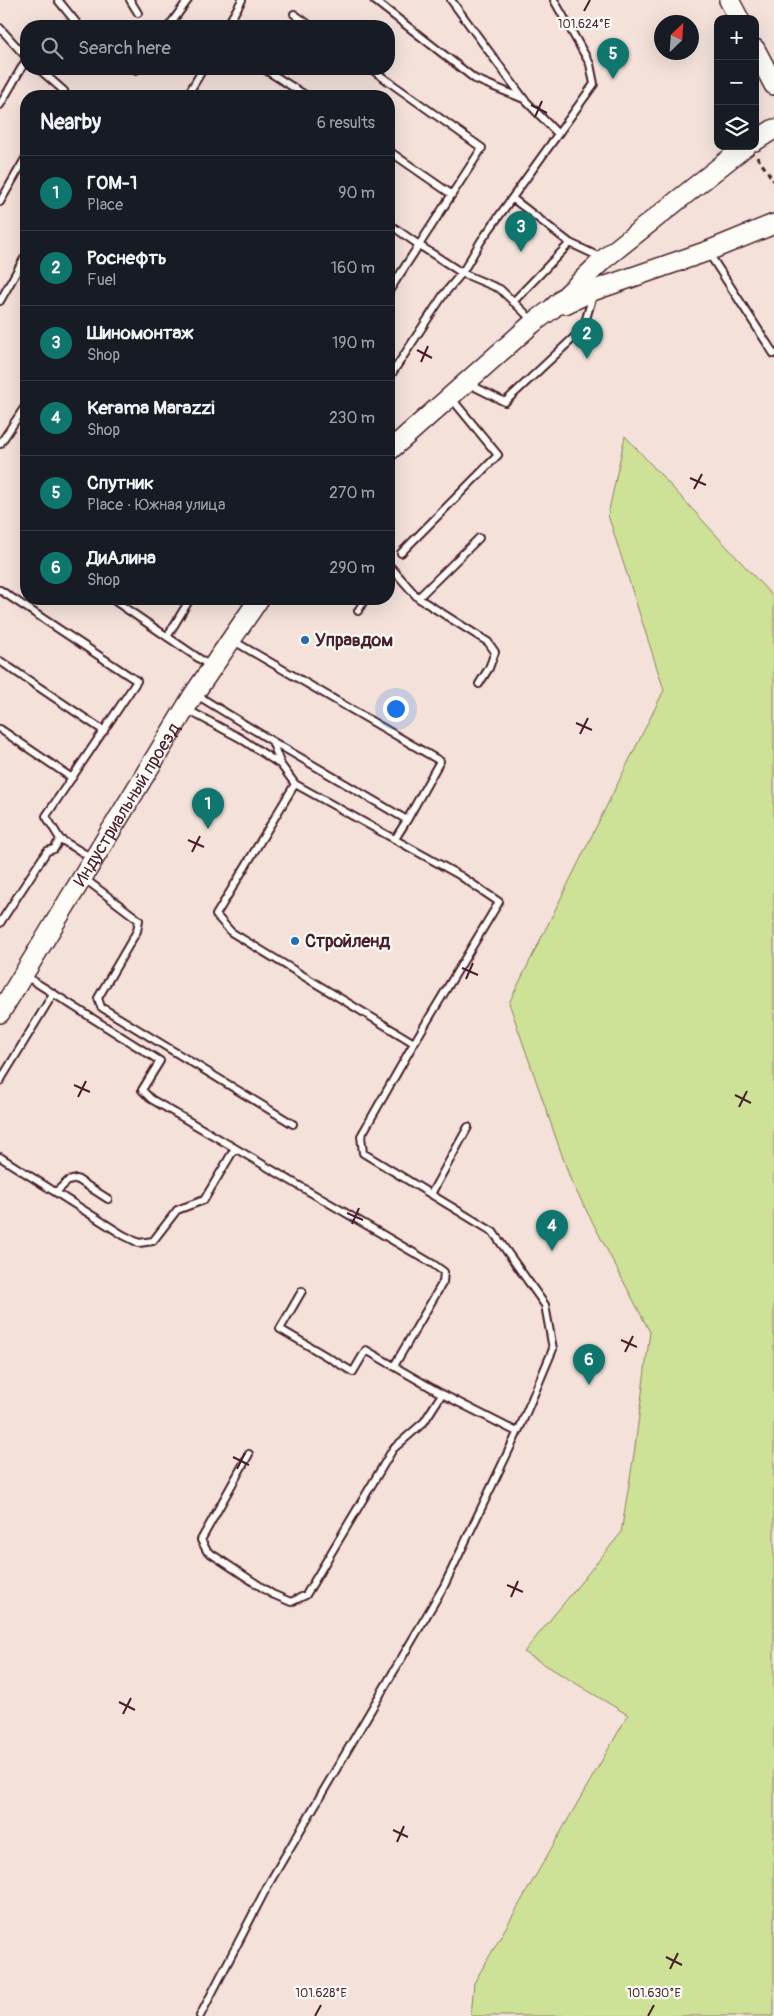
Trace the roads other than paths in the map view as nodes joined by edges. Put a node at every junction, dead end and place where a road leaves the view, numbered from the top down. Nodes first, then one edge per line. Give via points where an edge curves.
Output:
1 (58, 0) edge
2 (130, 0) edge
3 (188, 0) edge
4 (242, 0) edge
5 (374, 0) edge
6 (451, 0) edge
7 (554, 0) edge
8 (729, 0) edge
9 (138, 13) dead end
10 (294, 14) dead end
11 (737, 15) edge
12 (74, 20) edge
13 (173, 20) edge
14 (230, 20) edge
15 (302, 20) edge
16 (0, 28) edge
17 (20, 52) edge
18 (759, 57) edge
19 (20, 70) edge
20 (45, 75) edge
21 (199, 75) edge
22 (274, 75) edge
23 (379, 75) edge
24 (774, 85) edge
25 (60, 90) edge
26 (191, 90) edge
27 (297, 90) edge
28 (524, 99) junction
29 (0, 105) edge
30 (774, 129) edge
31 (557, 133) junction
32 (759, 140) edge
33 (746, 150) edge
34 (395, 154) edge
35 (20, 167) edge
36 (451, 194) junction
37 (512, 198) junction
38 (0, 202) edge
39 (774, 224) edge
40 (395, 228) edge
41 (570, 243) junction
42 (419, 245) junction
43 (708, 251) junction
44 (604, 259) junction
45 (20, 266) edge
46 (462, 272) junction
47 (395, 283) edge
48 (595, 290) junction
49 (0, 301) edge
50 (513, 302) junction
51 (552, 309) junction
52 (533, 323) junction
53 (774, 354) edge
54 (395, 369) edge
55 (466, 383) junction
56 (450, 396) junction
57 (20, 413) edge
58 (0, 444) edge
59 (395, 446) edge
60 (479, 538) dead end
61 (401, 553) dead end
62 (395, 572) edge
63 (0, 590) edge
64 (418, 598) junction
65 (20, 603) edge
66 (23, 605) edge
67 (121, 605) edge
68 (186, 605) edge
69 (255, 605) edge
70 (362, 605) edge
71 (358, 611) dead end
72 (167, 637) junction
73 (230, 639) junction
74 (0, 662) edge
75 (211, 666) junction
76 (479, 684) dead end
77 (190, 701) junction
78 (0, 730) edge
79 (104, 731) junction
80 (272, 741) junction
81 (281, 765) junction
82 (72, 778) junction
83 (295, 784) junction
84 (407, 820) junction
85 (60, 839) junction
86 (395, 840) junction
87 (94, 859) junction
88 (82, 877) junction
89 (0, 923) edge
90 (23, 974) junction
91 (53, 994) junction
92 (0, 1013) edge
93 (414, 1043) junction
94 (0, 1081) edge
95 (293, 1124) dead end
96 (468, 1126) dead end
97 (235, 1148) junction
98 (0, 1157) edge
99 (56, 1192) junction
100 (431, 1194) junction
101 (108, 1199) dead end
102 (302, 1290) dead end
103 (394, 1366) junction
104 (442, 1394) junction
105 (517, 1432) junction
106 (249, 1454) dead end
107 (200, 2016) edge

1 - 12 lane
2 - 9 lane
3 - 13 lane
4 - 14 lane
5 - 28 lane via 475,78
6 - 28 lane
7 - 31 lane via 590,64 594,84
8 - 11 street
10 - 15 lane
16 - 17 lane
18 - 24 street
19 - 29 lane
20 - 25 lane
21 - 26 lane
22 - 27 lane
23 - 36 lane via 482,148
28 - 31 lane
30 - 32 street
31 - 37 lane
33 - 44 street
34 - 36 lane
35 - 38 lane
36 - 42 lane
37 - 41 lane
37 - 46 lane
39 - 43 street
40 - 42 lane
41 - 44 lane
41 - 50 lane
42 - 46 lane
42 - 47 lane
43 - 48 street
43 - 53 lane
44 - 51 street
45 - 49 lane
46 - 50 lane via 500,289
46 - 54 lane
48 - 51 street
48 - 55 lane via 583,329 504,402
50 - 52 lane
51 - 52 street
52 - 55 street
55 - 56 street
56 - 59 street
56 - 61 lane via 498,456
57 - 58 lane
60 - 64 lane
62 - 64 lane
63 - 65 lane
64 - 76 lane via 488,642 495,652
66 - 79 lane via 137,681
67 - 72 lane
68 - 72 lane
69 - 73 street, Индустриальный проезд
70 - 71 lane
72 - 75 lane
73 - 75 street, Индустриальный проезд
73 - 84 lane via 440,761
74 - 79 lane
75 - 77 street, Индустриальный проезд
77 - 80 lane
77 - 81 lane
77 - 87 street, Индустриальный проезд
78 - 82 lane
79 - 82 lane
80 - 81 lane
80 - 84 lane
81 - 83 lane
82 - 85 lane via 46,816
83 - 86 lane
83 - 93 lane via 216,915 231,932
84 - 86 lane
85 - 87 lane
85 - 89 lane via 54,849 47,851
86 - 93 lane via 459,875 499,902
87 - 88 street, Индустриальный проезд
88 - 90 street, Индустриальный проезд
88 - 95 lane via 139,920 137,931 98,998 101,1007
90 - 91 lane
90 - 92 street, Индустриальный проезд
91 - 94 lane
91 - 97 lane via 160,1061 142,1090 151,1099
93 - 100 lane via 361,1136 363,1153
96 - 100 lane
97 - 99 lane via 204,1200 177,1210 153,1241 139,1243 123,1235
97 - 103 lane via 444,1272 443,1282
98 - 99 lane
99 - 101 lane via 68,1181 77,1179
100 - 105 lane via 493,1232 545,1305 553,1348
102 - 103 lane via 280,1329 353,1372 366,1350
103 - 104 lane
104 - 105 lane
104 - 106 lane via 424,1422 393,1449 306,1595 291,1602 272,1594 207,1551 201,1540
105 - 107 lane via 444,1586 268,1885

